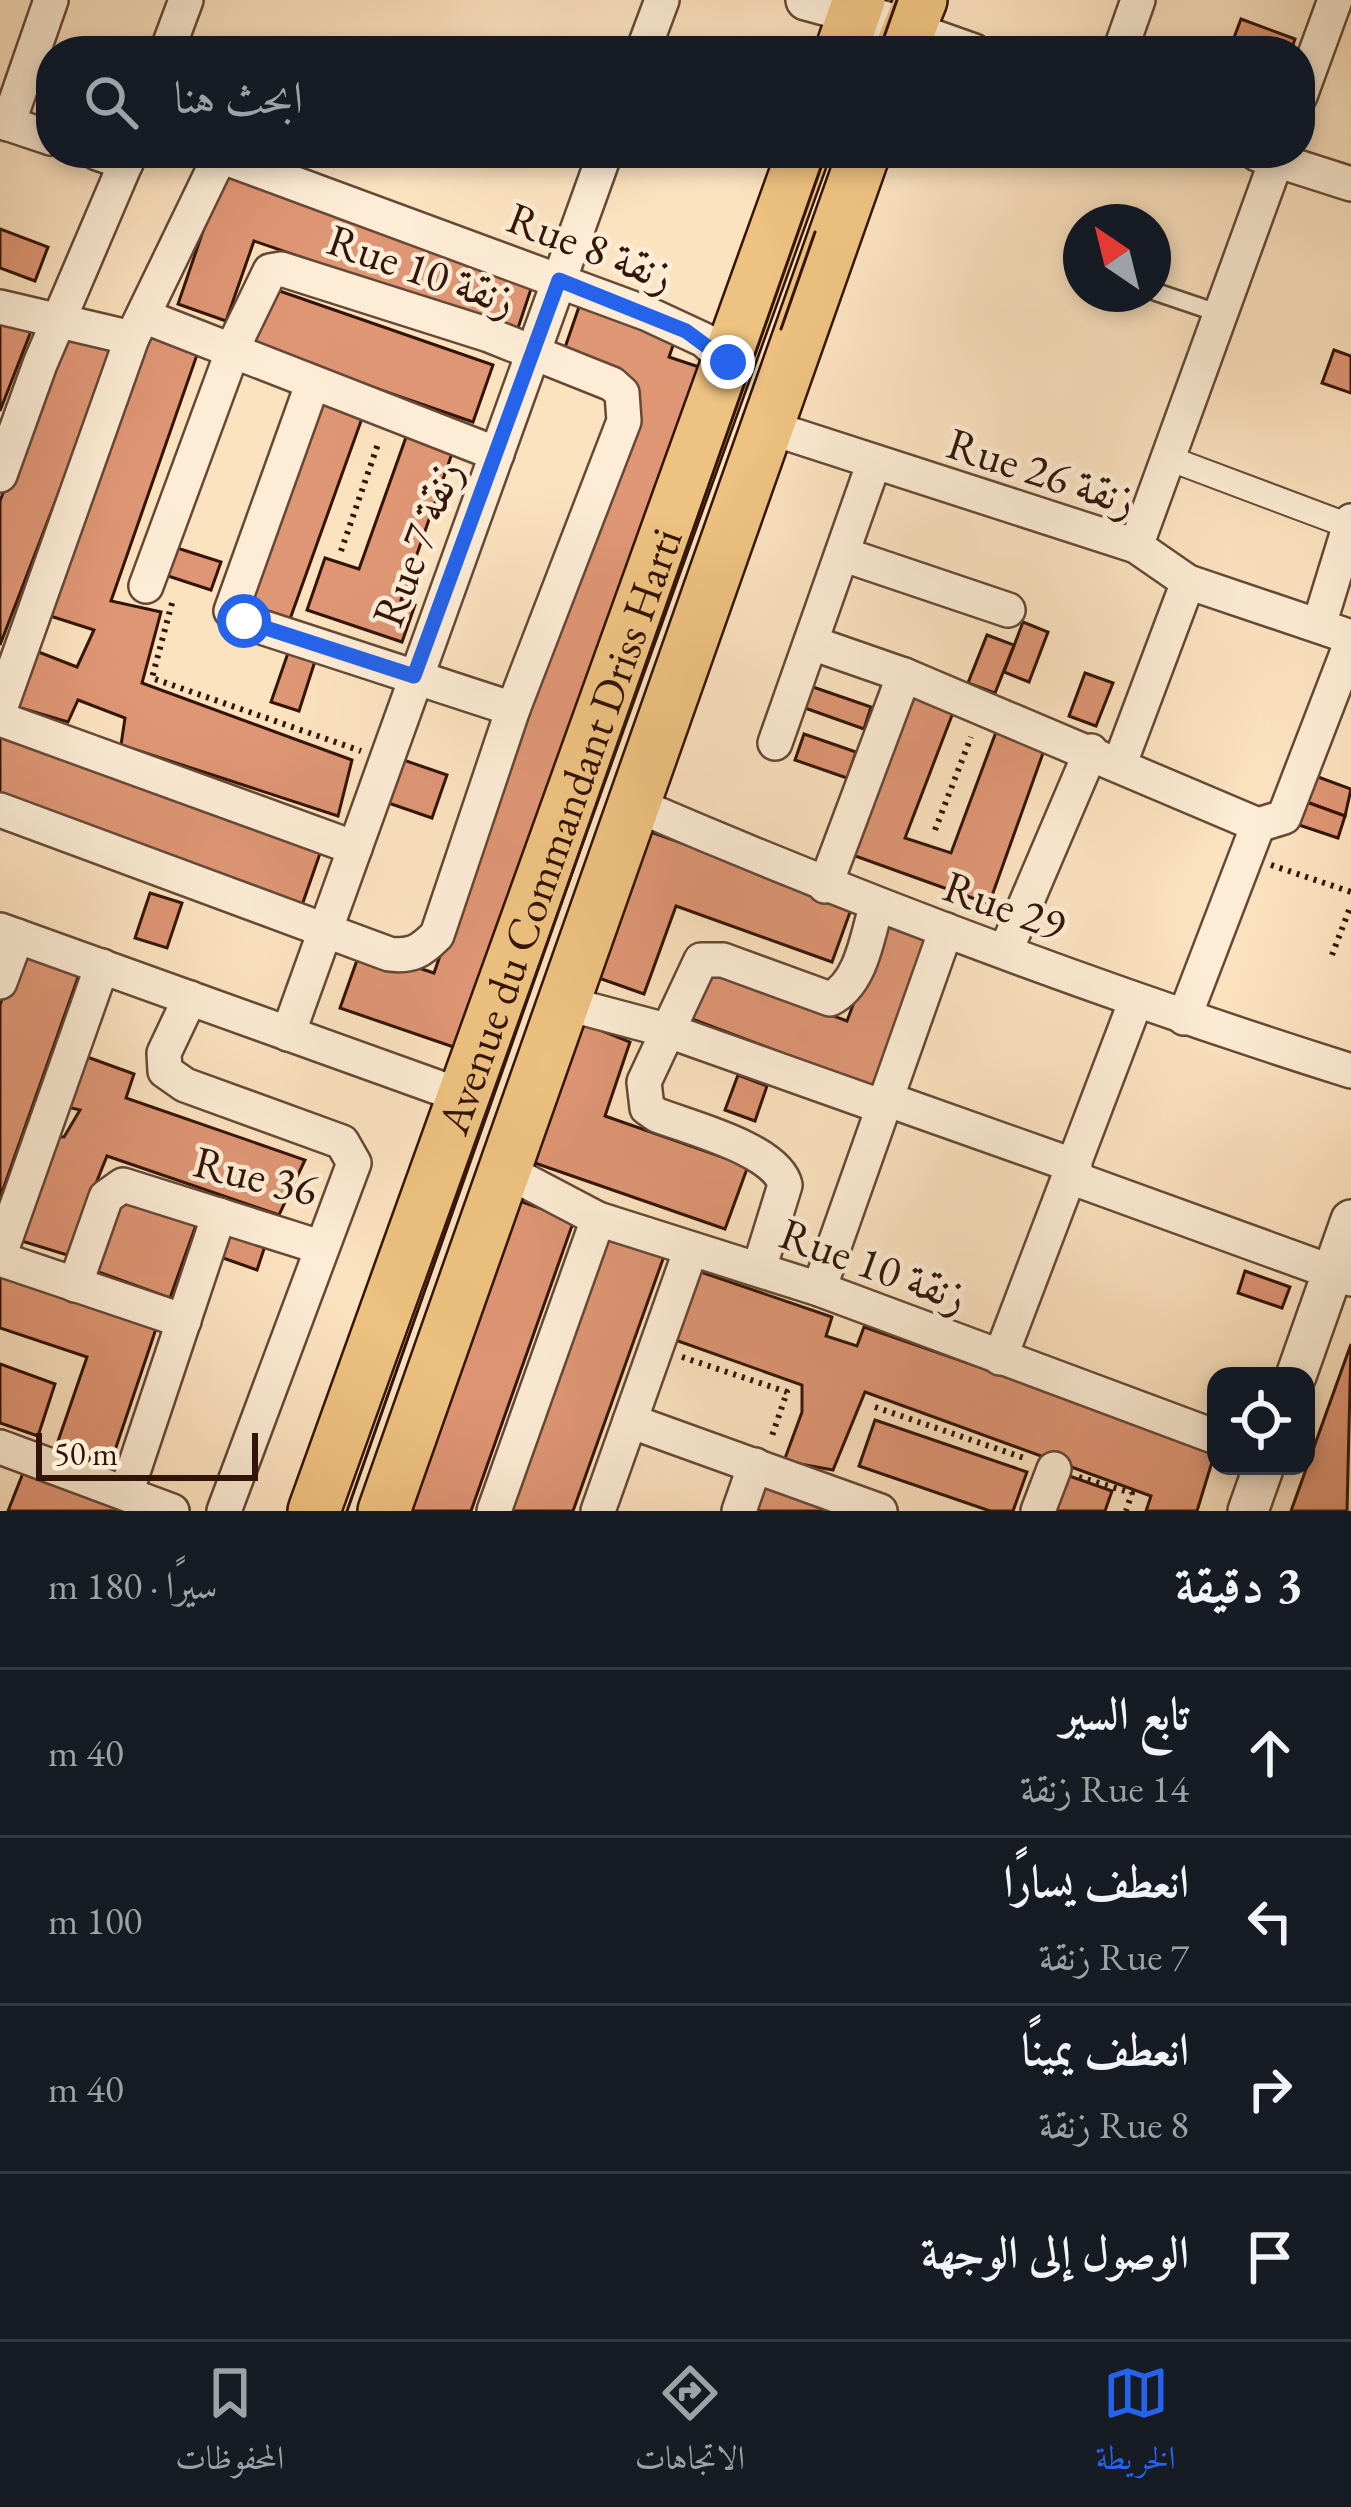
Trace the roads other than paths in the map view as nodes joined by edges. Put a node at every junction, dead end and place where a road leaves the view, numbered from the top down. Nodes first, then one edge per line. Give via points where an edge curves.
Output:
1 (51, 0) edge
2 (186, 0) edge
3 (662, 0) edge
4 (1138, 0) edge
5 (1335, 0) edge
6 (840, 17) edge
7 (910, 26) edge
8 (37, 36) edge
9 (173, 36) edge
10 (649, 36) edge
11 (1125, 36) edge
12 (36, 39) edge
13 (1315, 55) edge
14 (4, 123) edge
15 (36, 133) edge
16 (114, 168) edge
17 (210, 168) edge
18 (254, 168) edge
19 (600, 168) edge
20 (798, 168) edge
21 (859, 168) edge
22 (1266, 168) edge
23 (1305, 168) edge
24 (1351, 184) edge
25 (559, 280) junction
26 (1171, 297) edge
27 (0, 308) edge
28 (1220, 314) junction
29 (61, 321) junction
30 (139, 328) junction
31 (232, 352) junction
32 (532, 355) junction
33 (728, 362) junction
34 (312, 385) junction
35 (768, 427) junction
36 (497, 454) junction
37 (1168, 458) junction
38 (873, 465) junction
39 (0, 475) edge
40 (1350, 523) edge
41 (1136, 546) junction
42 (842, 554) junction
43 (1188, 582) junction
44 (160, 590) road end
45 (1008, 610) dead end
46 (1340, 635) edge
47 (812, 643) junction
48 (414, 676) junction
49 (914, 678) junction
50 (513, 709) junction
51 (0, 710) edge
52 (0, 719) edge
53 (775, 743) dead end
54 (1106, 757) junction
55 (634, 804) junction
56 (0, 811) edge
57 (1262, 833) junction
58 (355, 848) junction
59 (825, 886) junction
60 (876, 907) junction
61 (326, 928) junction
62 (946, 930) junction
63 (9, 933) edge
64 (1006, 950) junction
65 (101, 966) junction
66 (0, 982) edge
67 (190, 998) junction
68 (564, 1004) junction
69 (1136, 1004) junction
70 (1184, 1018) junction
71 (667, 1030) junction
72 (288, 1034) junction
73 (1351, 1071) edge
74 (462, 1096) junction
75 (885, 1103) junction
76 (505, 1170) junction
77 (1072, 1171) junction
78 (219, 1215) junction
79 (598, 1219) junction
80 (1351, 1220) edge
81 (320, 1247) junction
82 (690, 1252) junction
83 (0, 1257) edge
84 (759, 1269) junction
85 (1341, 1277) edge
86 (75, 1285) junction
87 (820, 1288) junction
88 (184, 1321) junction
89 (1000, 1358) junction
90 (1300, 1367) edge
91 (630, 1421) junction
92 (1207, 1434) edge
93 (0, 1447) edge
94 (758, 1466) junction
95 (1054, 1469) road end
96 (1261, 1475) edge
97 (127, 1492) junction
98 (172, 1511) edge
99 (224, 1511) edge
100 (314, 1511) edge
101 (384, 1511) edge
102 (494, 1511) edge
103 (598, 1511) edge
104 (739, 1511) edge
105 (880, 1511) edge
106 (1038, 1511) edge
107 (1248, 1511) edge

1 - 8 street
2 - 9 street
3 - 10 street
4 - 11 street
5 - 13 street
6 - 7 street
12 - 14 street
14 - 15 street
16 - 29 street
17 - 30 street
18 - 25 street, Rue 8 زنقة
19 - 25 street, Rue 7 زنقة
20 - 33 main road, Avenue du Commandant Driss Harti
21 - 35 main road, Avenue du Commandant Driss Harti
22 - 28 street
23 - 24 street
25 - 32 street, Rue 7 زنقة
25 - 33 street, Rue 8 زنقة via 686,331
26 - 28 lane
27 - 29 street
28 - 37 street
29 - 30 street
29 - 39 street
30 - 31 street
30 - 51 street
31 - 32 street, Rue 10 زنقة via 265,278 280,268
31 - 34 street
31 - 44 street, Rue 10 زنقة
32 - 36 street, Rue 7 زنقة
32 - 50 street, Rue 10 زنقة via 622,393 624,421
33 - 74 main road, Avenue du Commandant Driss Harti
34 - 36 street
34 - 48 street via 230,611
35 - 38 street, Rue 26 زنقة
35 - 55 main road, Avenue du Commandant Driss Harti
36 - 48 street, Rue 7 زنقة
37 - 40 street
37 - 41 street
38 - 41 street, Rue 26 زنقة
38 - 42 street
40 - 46 street
41 - 43 street, Rue 26 زنقة
42 - 45 street
42 - 47 street
43 - 46 street, Rue 26 زنقة
43 - 54 street
46 - 57 street
47 - 49 street
47 - 53 street
48 - 50 street
48 - 58 street, Rue 7 زنقة
49 - 54 street
49 - 59 street
50 - 61 street via 436,935 416,953 389,954
52 - 58 street
54 - 57 street
54 - 64 street
55 - 59 street, Rue 29
55 - 68 main road, Avenue du Commandant Driss Harti
56 - 61 street
57 - 70 street
58 - 61 street, Rue 7 زنقة
59 - 60 street, Rue 29
60 - 62 street, Rue 29
60 - 71 street via 844,992 830,999 708,958 695,966
61 - 72 street, Rue 7 زنقة
62 - 64 street, Rue 29
62 - 75 street
63 - 65 street
63 - 66 street
64 - 69 street, Rue 29
65 - 67 street
65 - 83 street
67 - 72 street
67 - 81 street, Rue 36 via 164,1053 165,1071 351,1150 354,1163
68 - 71 street
68 - 76 main road, Avenue du Commandant Driss Harti
69 - 70 street, Rue 29
69 - 77 street
70 - 73 street, Rue 29
71 - 75 street
71 - 84 street via 644,1082 647,1108 782,1172
72 - 74 street
74 - 100 main road, Avenue du Commandant Driss Harti
75 - 77 street
75 - 87 street
76 - 79 street, Rue 10 زنقة
76 - 101 main road, Avenue du Commandant Driss Harti
77 - 85 street
77 - 89 street
78 - 81 street, Rue 36
78 - 86 street, Rue 36 via 123,1185 114,1189
78 - 88 street
79 - 82 street, Rue 10 زنقة
79 - 102 street
80 - 85 street
81 - 99 street
82 - 84 street, Rue 10 زنقة
82 - 91 street
83 - 86 street
84 - 87 street, Rue 10 زنقة
85 - 90 street
86 - 88 street
87 - 89 street, Rue 10 زنقة
88 - 97 street
89 - 92 street, Rue 10 زنقة
91 - 94 street
91 - 103 street
93 - 97 street
94 - 104 street
94 - 105 street
95 - 106 street
96 - 107 street
97 - 98 street

